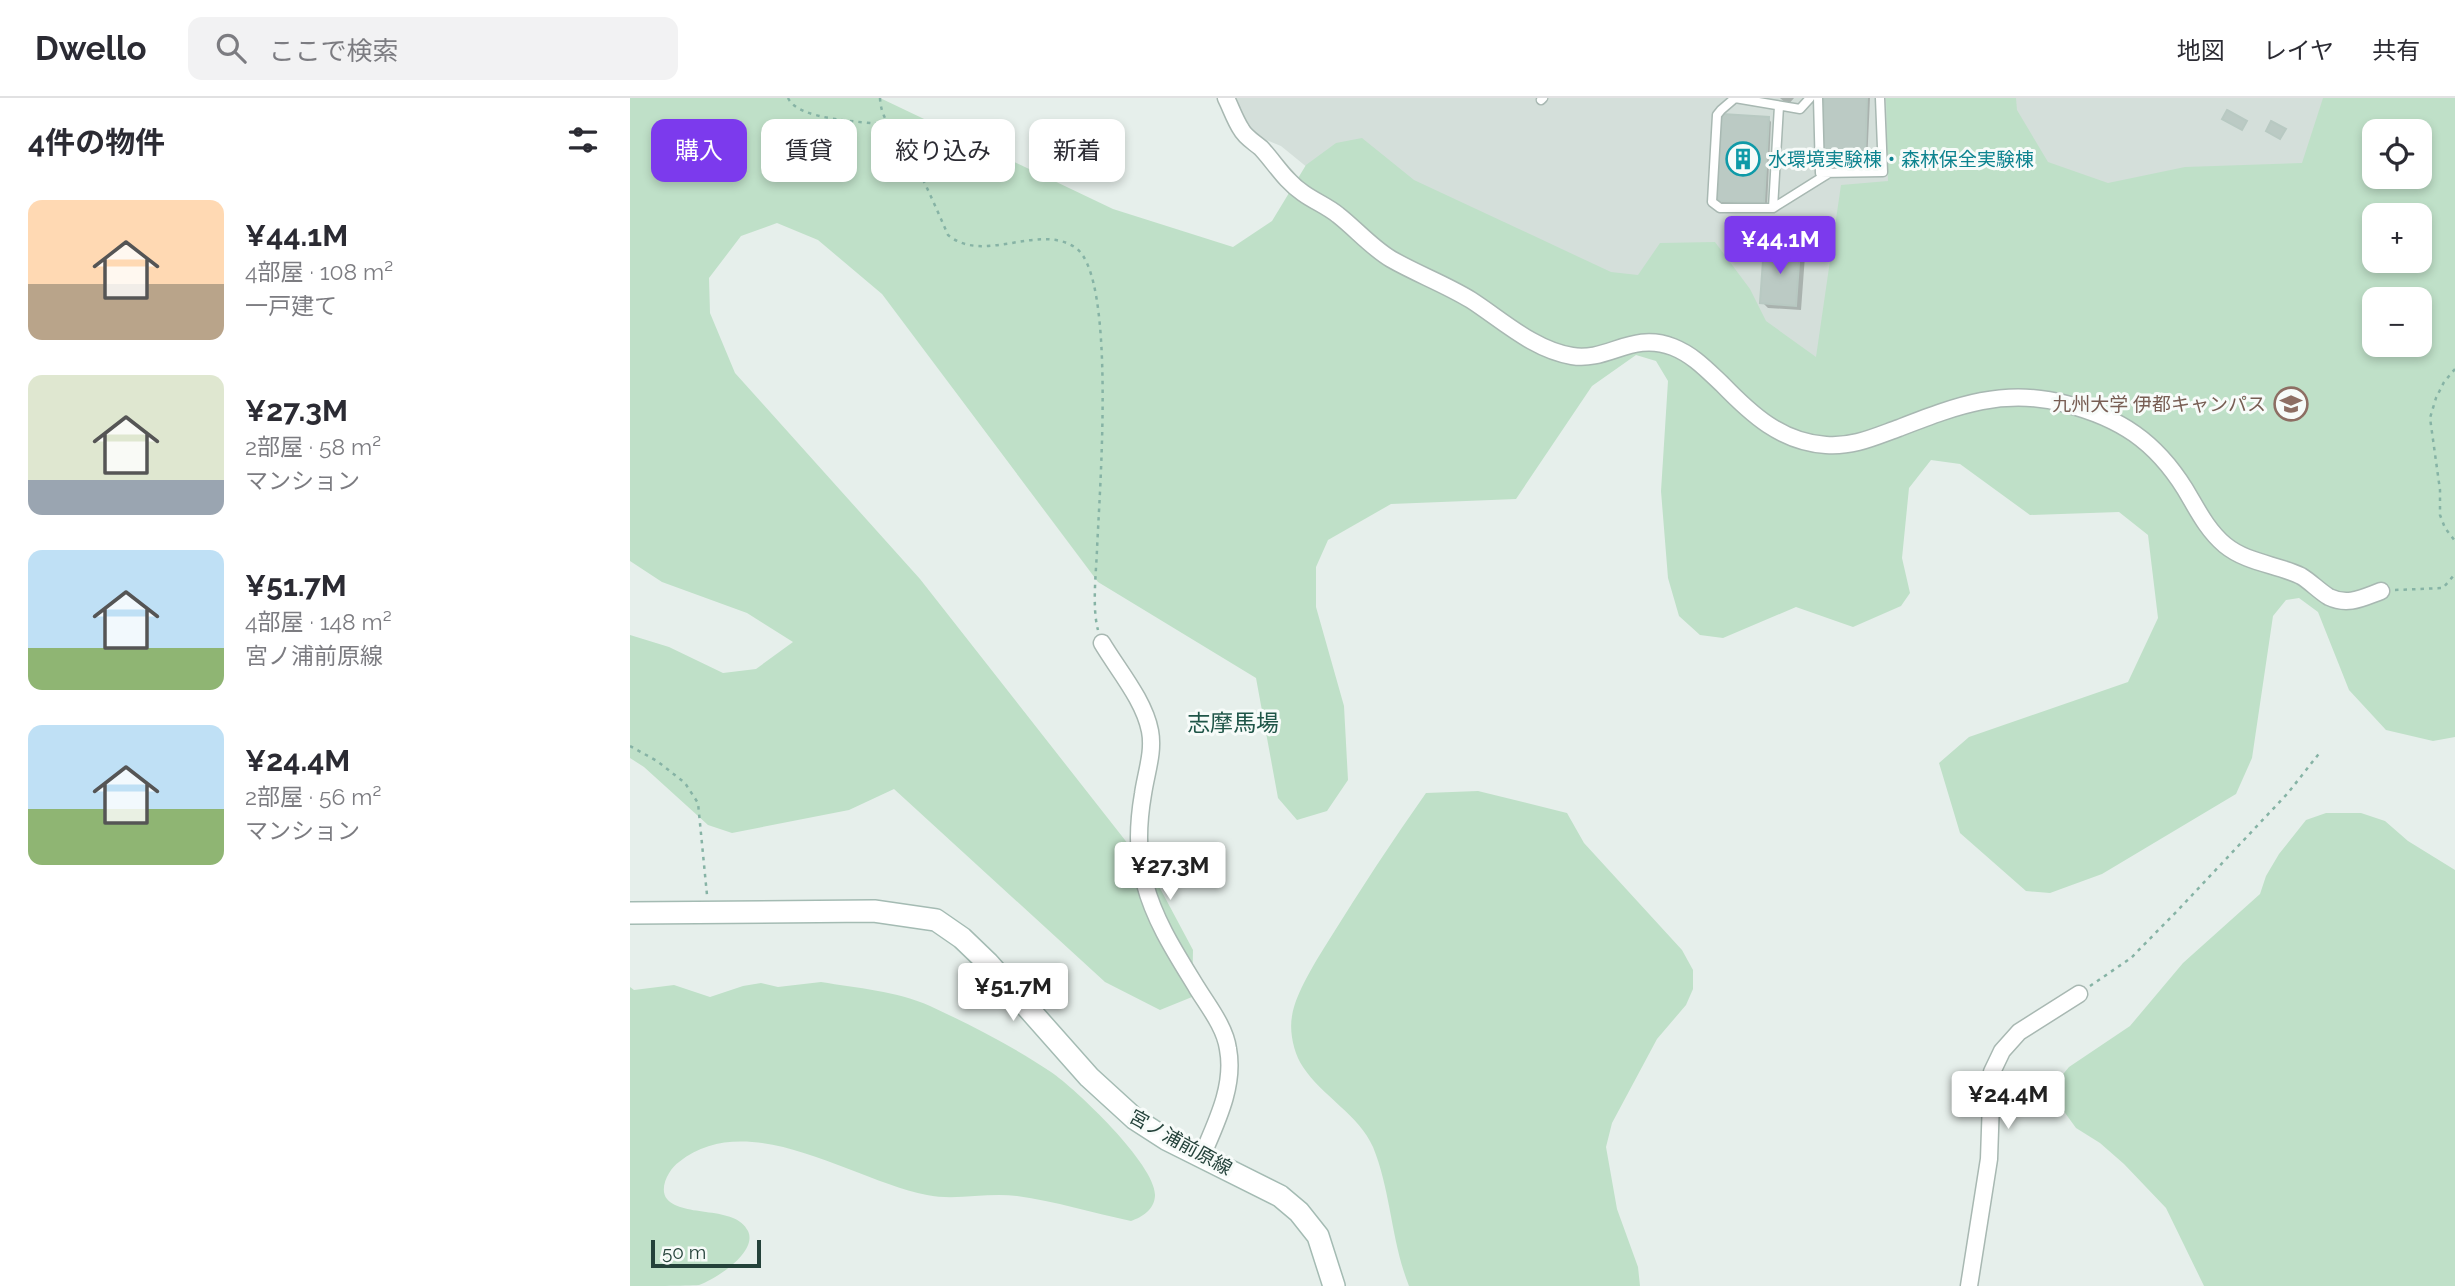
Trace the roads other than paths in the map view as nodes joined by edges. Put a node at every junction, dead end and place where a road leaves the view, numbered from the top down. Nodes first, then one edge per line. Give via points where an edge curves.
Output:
1 (1226, 98) edge
2 (1735, 98) edge
3 (1810, 98) edge
4 (1818, 98) edge
5 (1880, 98) edge
6 (1779, 106) junction
7 (1829, 173) junction
8 (1773, 208) junction
9 (2381, 591) road end
10 (1102, 643) road end
11 (630, 913) edge
12 (2079, 994) road end
13 (1202, 1156) junction
14 (1334, 1286) edge
15 (1969, 1286) edge

1 - 9 street via 1242,132 1303,193 1391,258 1444,284 1536,343 1582,357 1638,342 1673,347 1697,359 1768,425 1782,434 1822,445 1859,443 1989,398 2067,404 2110,419 2142,437 2163,457 2211,531 2227,546 2249,559 2305,578 2329,597 2350,603
2 - 6 lane
2 - 8 lane via 1717,116 1712,202 1720,208
3 - 6 lane via 1800,109
4 - 7 lane via 1820,173
5 - 7 lane via 1883,172
6 - 8 lane
7 - 8 lane
10 - 13 street via 1136,697 1150,733 1139,831 1144,882 1159,922 1213,1014 1228,1049 1223,1106
11 - 13 main road, 宮ノ浦前原線 via 874,911 936,920 988,962 1113,1101 1166,1139
12 - 15 street via 2019,1032 1992,1072 1989,1159
13 - 14 main road, 宮ノ浦前原線 via 1280,1196 1299,1212 1318,1236

